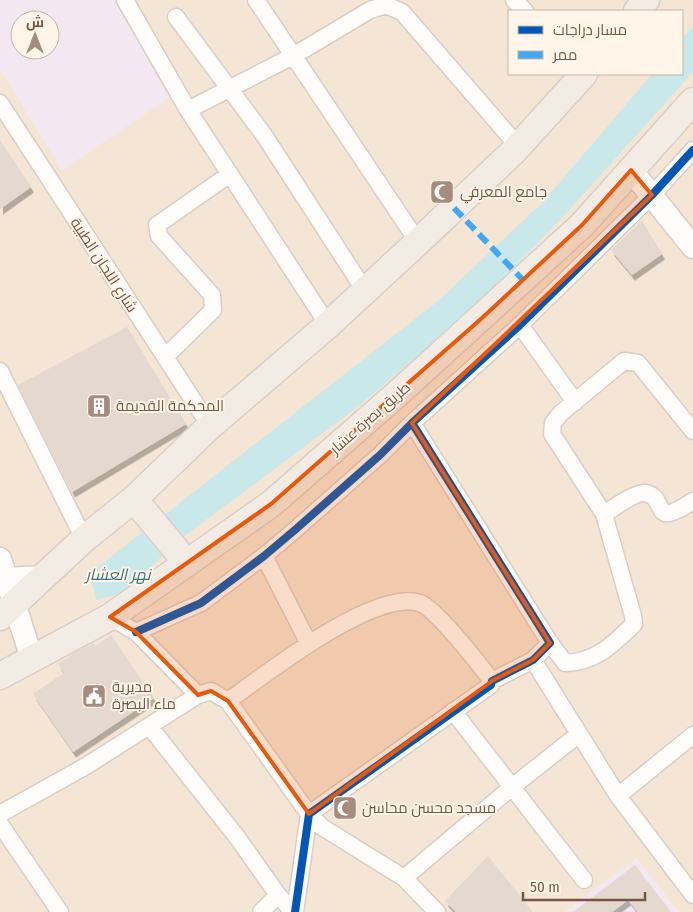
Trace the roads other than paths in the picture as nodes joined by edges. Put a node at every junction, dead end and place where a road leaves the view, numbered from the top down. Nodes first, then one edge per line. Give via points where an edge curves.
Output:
1 (125, 0) edge
2 (256, 0) edge
3 (514, 0) edge
4 (646, 0) edge
5 (524, 10) edge
6 (637, 10) edge
7 (176, 17) dead end
8 (293, 56) junction
9 (582, 75) edge
10 (229, 89) junction
11 (693, 101) edge
12 (0, 103) edge
13 (188, 110) junction
14 (518, 146) junction
15 (693, 150) edge
16 (631, 170) junction
17 (230, 174) junction
18 (652, 195) junction
19 (418, 242) junction
20 (693, 247) edge
21 (366, 291) junction
22 (328, 325) junction
23 (520, 325) junction
24 (165, 357) junction
25 (0, 371) edge
26 (575, 402) junction
27 (412, 423) junction
28 (210, 426) junction
29 (693, 431) edge
30 (693, 501) edge
31 (139, 505) junction
32 (604, 514) junction
33 (84, 539) junction
34 (264, 556) junction
35 (182, 558) junction
36 (2, 570) edge
37 (49, 574) junction
38 (7, 610) edge
39 (110, 617) junction
40 (136, 632) junction
41 (550, 643) junction
42 (309, 644) junction
43 (32, 659) junction
44 (533, 660) junction
45 (0, 676) edge
46 (492, 681) junction
47 (198, 695) junction
48 (228, 701) junction
49 (453, 711) junction
50 (149, 726) junction
51 (579, 734) junction
52 (693, 735) edge
53 (512, 787) junction
54 (618, 796) junction
55 (0, 814) edge
56 (309, 814) junction
57 (0, 824) edge
58 (404, 878) junction
59 (584, 880) dead end
60 (278, 895) junction
61 (693, 895) edge
62 (60, 912) edge
63 (261, 912) edge
64 (294, 912) edge
65 (437, 912) edge

1 - 13 street
2 - 8 street
3 - 5 street
4 - 6 main road
7 - 10 street
8 - 10 street
8 - 14 street via 370,10 386,5 402,12
8 - 19 street
9 - 14 main road
10 - 13 street
10 - 21 street via 264,134
11 - 16 main road, طريق بصرة عشار
12 - 24 street, شارع اللجان الطبية
13 - 17 street
14 - 19 main road
15 - 18 street
16 - 18 street
16 - 35 main road, طريق بصرة عشار via 582,226 270,504
17 - 22 street
17 - 24 street via 157,225 160,236 212,295 213,310
18 - 20 street
18 - 23 street
19 - 21 main road
21 - 22 main road
22 - 28 main road
23 - 26 street
23 - 27 street
24 - 28 street, شارع اللجان الطبية
25 - 33 street
26 - 29 street via 624,361 631,361 638,363
26 - 32 street via 553,423 552,434
27 - 34 street
27 - 41 street
28 - 31 main road
30 - 32 street via 675,513 667,514 652,497 638,494
31 - 33 main road
31 - 35 main road
32 - 41 street via 634,624 611,647 582,663 565,663
33 - 37 main road
34 - 40 street via 201,603
34 - 42 street
35 - 39 main road, طريق بصرة عشار
36 - 37 street
36 - 38 street
37 - 38 main road
38 - 43 street
39 - 40 street
39 - 43 main road, طريق بصرة عشار
40 - 47 street
41 - 44 street
42 - 46 street via 376,607 400,601 422,603 458,638
42 - 48 street
43 - 45 main road, طريق بصرة عشار
44 - 46 street
44 - 51 street
46 - 49 street via 491,685
47 - 48 street via 211,691
47 - 50 street
48 - 56 street
49 - 53 street
49 - 56 street
50 - 55 street
50 - 60 street via 237,837
51 - 53 street
51 - 54 street
52 - 54 street
53 - 58 street
53 - 59 street
54 - 61 street
56 - 58 street via 322,827
56 - 64 street
57 - 62 street
58 - 65 street
60 - 63 street
60 - 64 street

